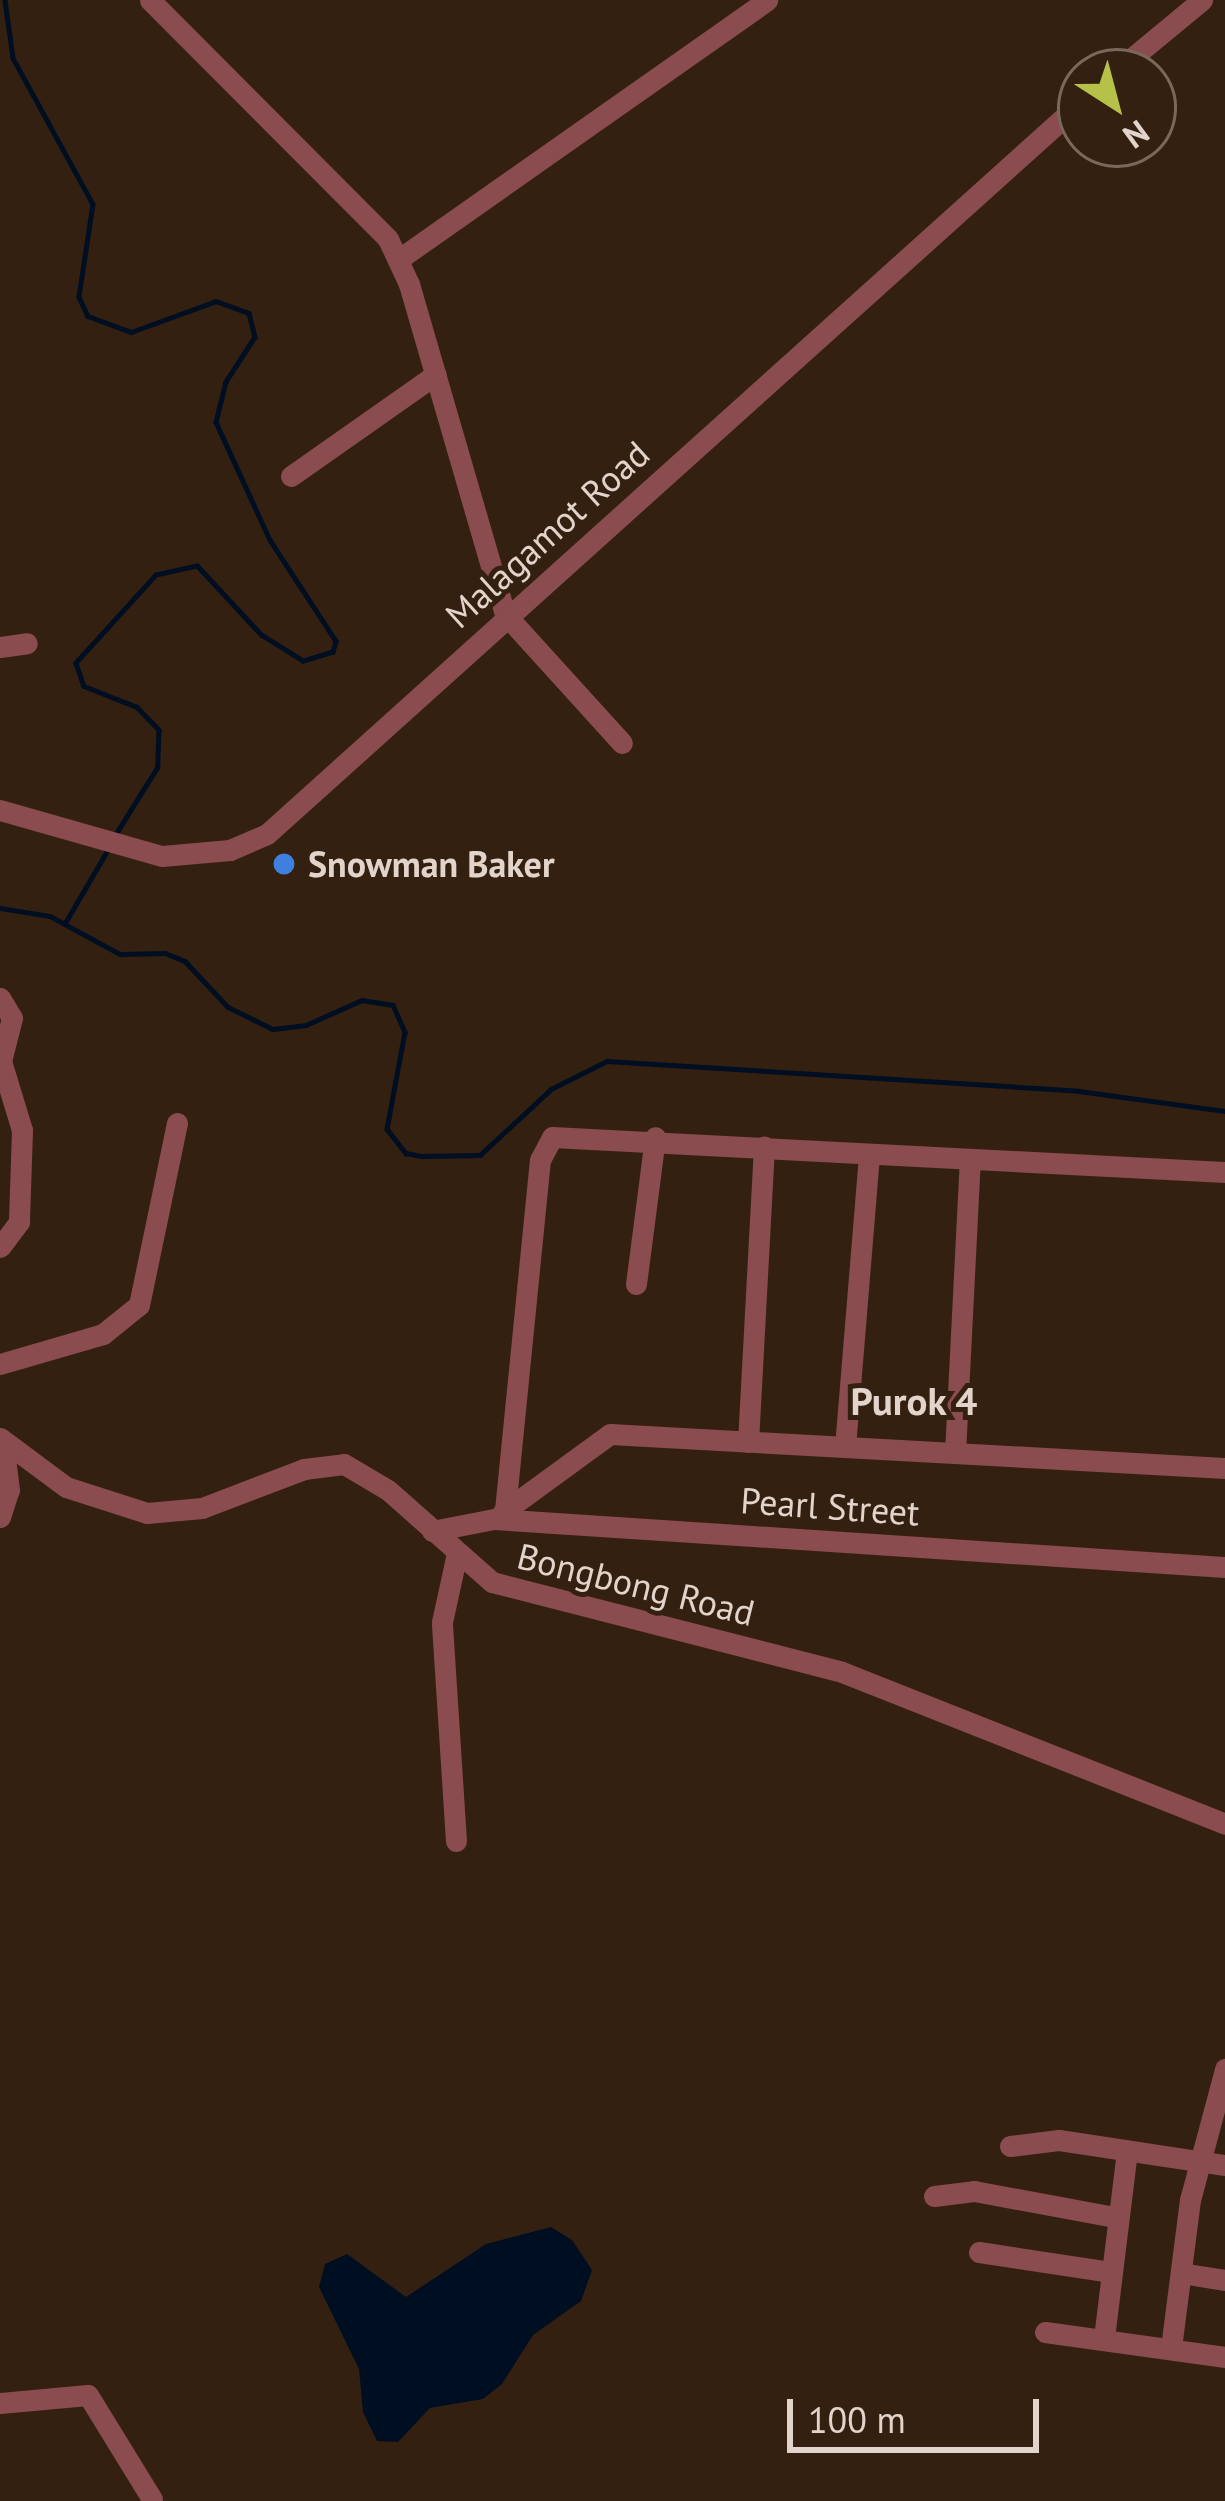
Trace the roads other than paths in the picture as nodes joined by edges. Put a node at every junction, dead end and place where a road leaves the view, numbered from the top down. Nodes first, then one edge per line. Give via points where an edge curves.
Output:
1 (150, 0) edge
2 (766, 0) edge
3 (1202, 0) edge
4 (1144, 48) edge
5 (1057, 123) edge
6 (399, 259) junction
7 (436, 374) junction
8 (291, 476) dead end
9 (505, 614) junction
10 (27, 643) dead end
11 (0, 647) edge
12 (622, 742) dead end
13 (0, 810) edge
14 (0, 998) edge
15 (177, 1123) dead end
16 (655, 1137) junction
17 (764, 1146) junction
18 (869, 1154) junction
19 (970, 1159) junction
20 (1225, 1172) edge
21 (0, 1247) edge
22 (636, 1284) dead end
23 (0, 1364) edge
24 (1, 1440) edge
25 (748, 1442) junction
26 (844, 1447) junction
27 (955, 1453) junction
28 (1225, 1468) edge
29 (500, 1514) junction
30 (0, 1517) edge
31 (432, 1531) junction
32 (456, 1558) junction
33 (1225, 1567) edge
34 (1225, 1824) edge
35 (456, 1841) dead end
36 (1225, 2069) edge
37 (1010, 2146) dead end
38 (1127, 2150) junction
39 (1201, 2161) junction
40 (1225, 2165) edge
41 (934, 2196) dead end
42 (1119, 2218) junction
43 (979, 2252) dead end
44 (1112, 2272) junction
45 (1181, 2273) junction
46 (1225, 2280) edge
47 (1046, 2332) dead end
48 (1104, 2338) junction
49 (1171, 2348) junction
50 (1225, 2357) edge
51 (0, 2403) edge
52 (152, 2499) edge

1 - 6 street via 349,193
2 - 6 street
3 - 4 street
5 - 9 street, Malagamot Road
6 - 7 street
7 - 8 street
7 - 9 street
9 - 12 street
9 - 13 street, Malagamot Road via 266,834 205,856 143,852
10 - 11 street
14 - 21 street via 12,1018 1,1061 22,1130 20,1222
15 - 23 street via 139,1305 104,1334
16 - 17 street
16 - 22 street
16 - 29 street via 569,1132 545,1143
17 - 18 street
17 - 25 street
18 - 19 street
18 - 26 street
19 - 20 street
19 - 27 street
24 - 30 street via 9,1490
24 - 31 street, Bongbong Road via 66,1487 147,1513 202,1508 304,1469 344,1464
25 - 26 street
25 - 29 street via 610,1434
26 - 27 street
27 - 28 street
29 - 31 street, Pearl Street
29 - 33 street, Pearl Street
31 - 32 street, Bongbong Road
32 - 34 street, Bongbong Road via 492,1582 730,1640 909,1695
32 - 35 street via 442,1622
36 - 39 street
37 - 38 street via 1059,2140
38 - 39 street
38 - 42 street
39 - 40 street
39 - 45 street
41 - 42 street via 974,2192
42 - 44 street
43 - 44 street
44 - 48 street
45 - 46 street
45 - 49 street
47 - 48 street
48 - 49 street
49 - 50 street
51 - 52 street via 74,2392 99,2402 123,2459

